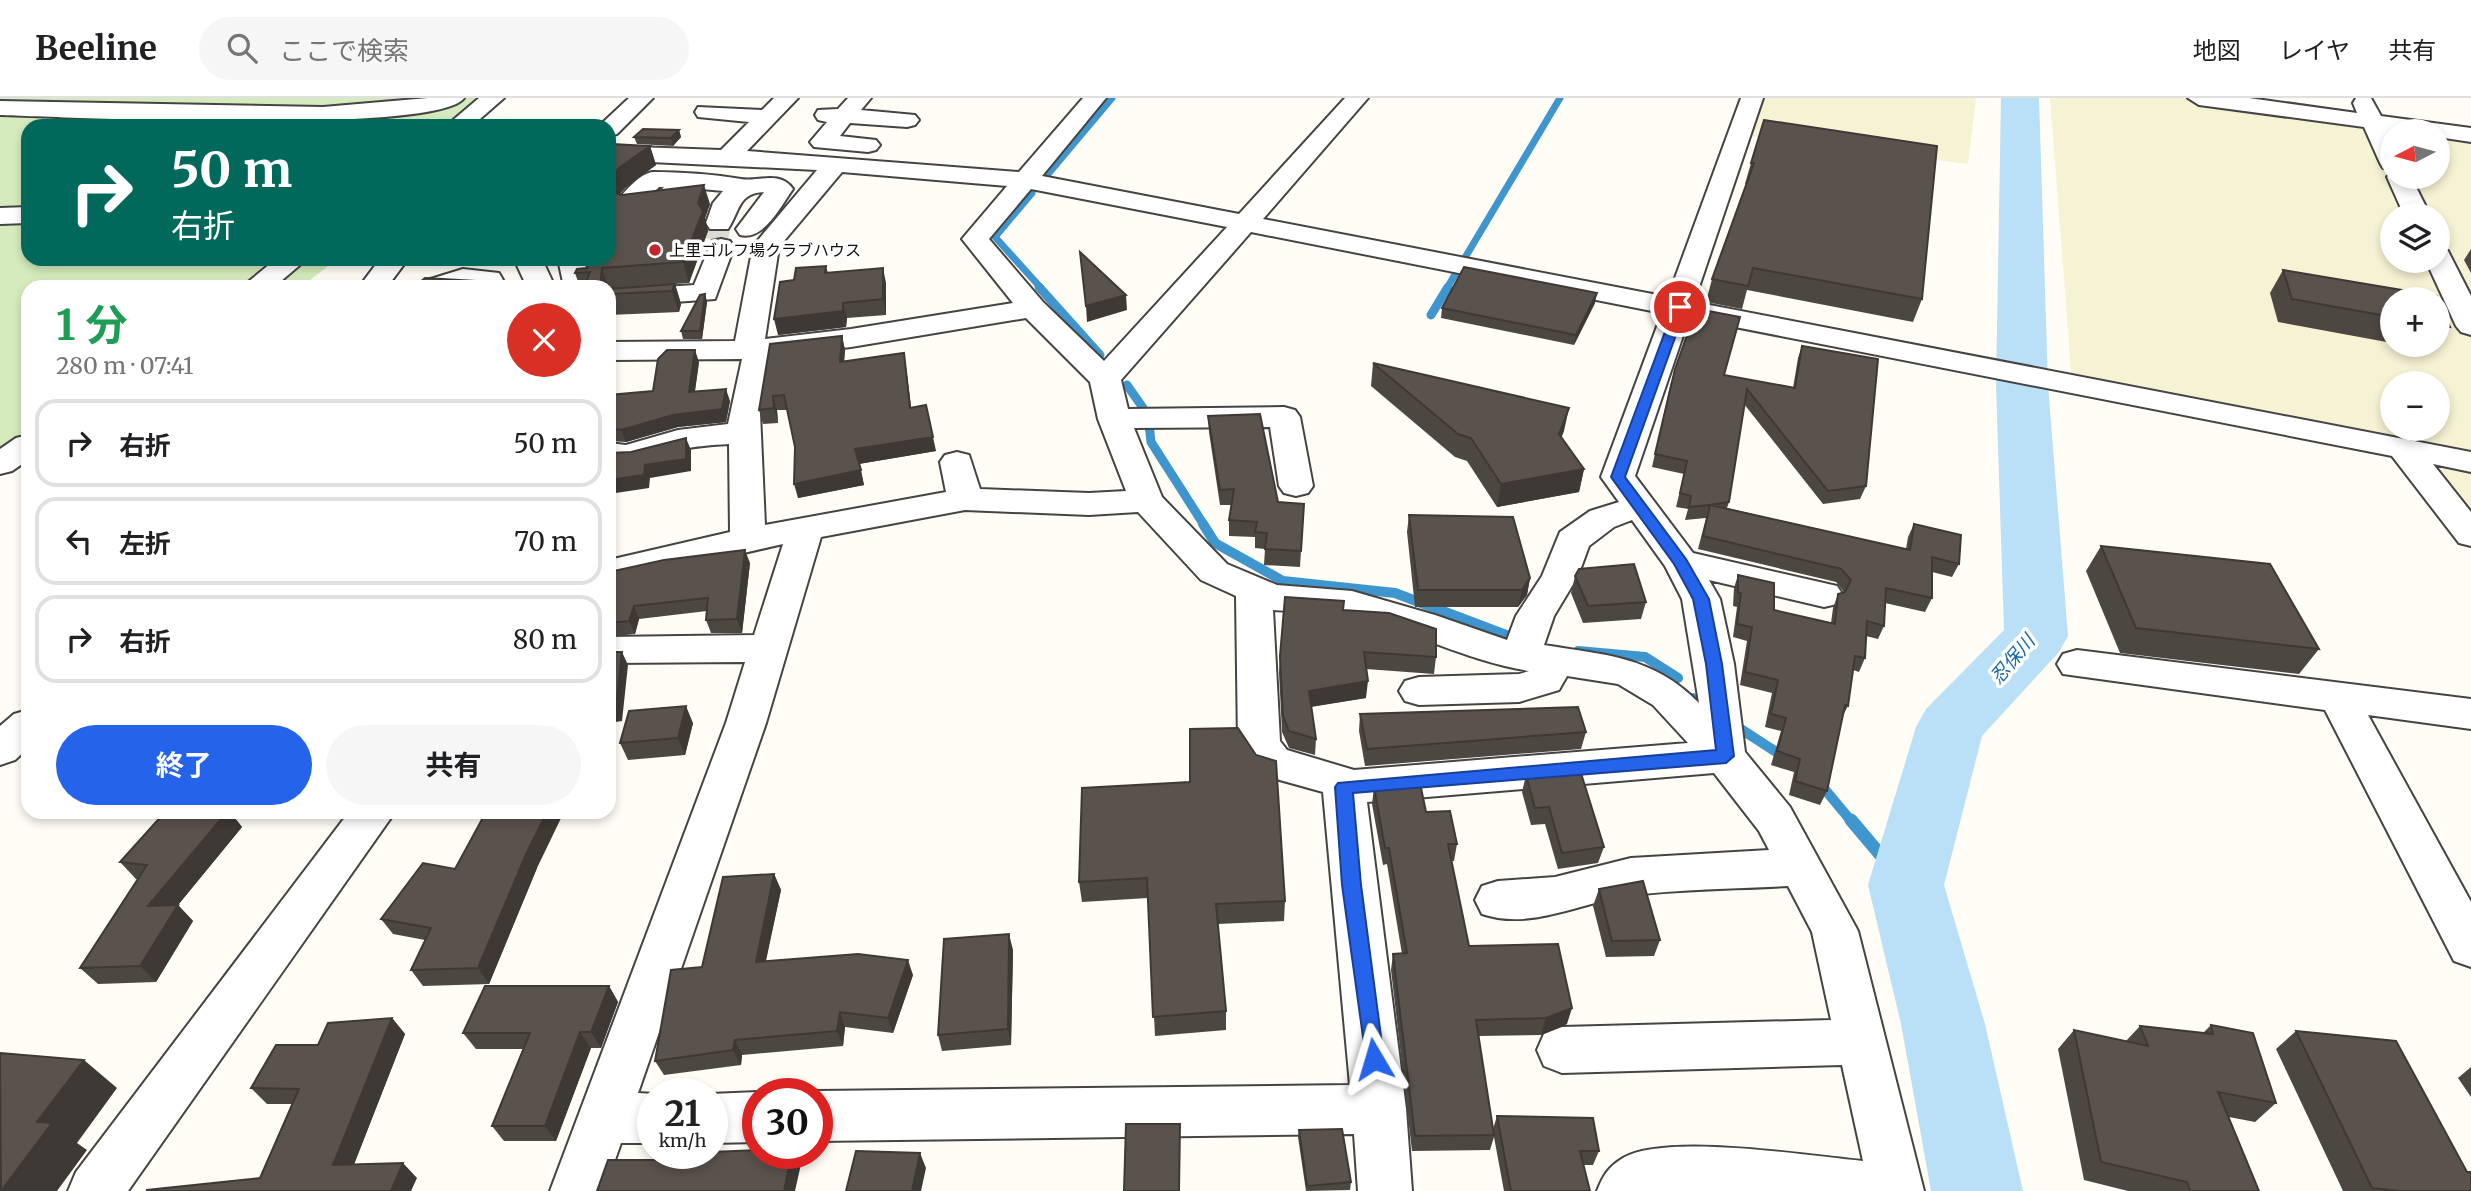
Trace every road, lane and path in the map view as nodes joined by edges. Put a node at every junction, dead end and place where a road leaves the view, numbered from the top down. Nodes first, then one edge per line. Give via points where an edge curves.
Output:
1 (453, 98) edge
2 (642, 98) edge
3 (786, 98) edge
4 (860, 98) edge
5 (1095, 98) edge
6 (1357, 98) edge
7 (1752, 98) edge
8 (2199, 98) edge
9 (2362, 98) edge
10 (504, 107) edge
11 (0, 108) edge
12 (706, 112) dead end
13 (816, 112) edge
14 (768, 117) junction
15 (844, 117) junction
16 (475, 119) edge
17 (907, 120) dead end
18 (616, 122) edge
19 (2372, 122) junction
20 (2471, 135) edge
21 (2380, 138) edge
22 (888, 146) dead end
23 (616, 152) edge
24 (727, 158) junction
25 (835, 164) junction
26 (772, 167) junction
27 (684, 180) dead end
28 (1023, 180) junction
29 (21, 215) edge
30 (0, 216) edge
31 (1246, 225) junction
32 (724, 237) junction
33 (769, 242) junction
34 (284, 266) edge
35 (2446, 273) edge
36 (265, 280) edge
37 (454, 280) edge
38 (489, 280) edge
39 (616, 299) edge
40 (1680, 307) junction
41 (1033, 308) junction
42 (2471, 326) edge
43 (753, 350) junction
44 (616, 351) edge
45 (1105, 379) junction
46 (1114, 419) junction
47 (744, 432) junction
48 (2403, 449) junction
49 (21, 450) edge
50 (616, 455) edge
51 (957, 462) dead end
52 (2471, 462) edge
53 (0, 464) edge
54 (1296, 486) dead end
55 (965, 499) junction
56 (1147, 501) junction
57 (1640, 506) junction
58 (806, 528) junction
59 (2471, 535) edge
60 (748, 538) junction
61 (1681, 562) junction
62 (616, 570) edge
63 (1254, 589) junction
64 (1824, 595) dead end
65 (769, 648) junction
66 (616, 650) edge
67 (1539, 659) junction
68 (2077, 664) dead end
69 (1419, 691) dead end
70 (2338, 697) junction
71 (2471, 714) edge
72 (21, 731) edge
73 (0, 749) edge
74 (1726, 756) junction
75 (1344, 787) junction
76 (368, 819) edge
77 (1801, 867) junction
78 (1498, 900) dead end
79 (2471, 947) edge
80 (1861, 1042) junction
81 (1562, 1050) dead end
82 (1380, 1109) junction
83 (833, 1116) edge
84 (637, 1118) edge
85 (602, 1119) junction
86 (95, 1191) edge
87 (577, 1191) edge
88 (1385, 1191) edge
89 (1624, 1191) edge
90 (1897, 1191) edge

1 - 11 street via 437,104 323,114
2 - 18 street
3 - 14 street
4 - 15 street
5 - 28 street
6 - 31 street
7 - 40 street
8 - 19 street
9 - 19 street
10 - 16 street
12 - 14 street
13 - 15 street
14 - 24 street
15 - 17 street
15 - 22 street via 822,142
19 - 20 street
19 - 21 street
23 - 24 street
24 - 26 street
25 - 26 street
25 - 28 street
25 - 33 street
26 - 27 street via 727,183
26 - 32 street via 725,203
26 - 32 street via 780,189
28 - 31 street
28 - 41 street via 975,239
29 - 30 street
31 - 40 street
31 - 45 street
32 - 33 street
32 - 39 street via 705,293
33 - 43 street
34 - 36 street
35 - 42 street
37 - 38 street
40 - 48 street
40 - 57 street via 1618,477
41 - 43 street
41 - 45 street
43 - 44 street
43 - 47 street
45 - 46 street
46 - 54 street via 1284,417
46 - 56 street
47 - 50 street via 677,440
47 - 60 street
48 - 52 street
48 - 59 street
49 - 53 street
51 - 55 street
55 - 56 street via 1089,504
55 - 58 street
56 - 63 street via 1214,572
57 - 61 street
57 - 67 street via 1602,519 1573,540 1560,576 1535,616
58 - 60 street
58 - 65 street
60 - 62 street
61 - 64 street
61 - 74 street via 1701,599
63 - 67 street via 1271,597 1352,604 1422,624 1492,652
63 - 75 street via 1259,744 1273,763 1337,779
65 - 66 street
65 - 85 street
67 - 69 street via 1545,680 1519,688
67 - 74 street via 1627,672 1667,695
68 - 70 street
70 - 71 street
70 - 79 street
72 - 73 street
74 - 75 street
74 - 77 street via 1775,818
75 - 82 street via 1351,885
76 - 86 street
77 - 78 street via 1630,877 1555,896
77 - 80 street via 1835,931
80 - 81 street
80 - 90 street
82 - 83 street
82 - 88 street
84 - 85 street
85 - 87 street
89 - 90 street via 1642,1177 1685,1172

